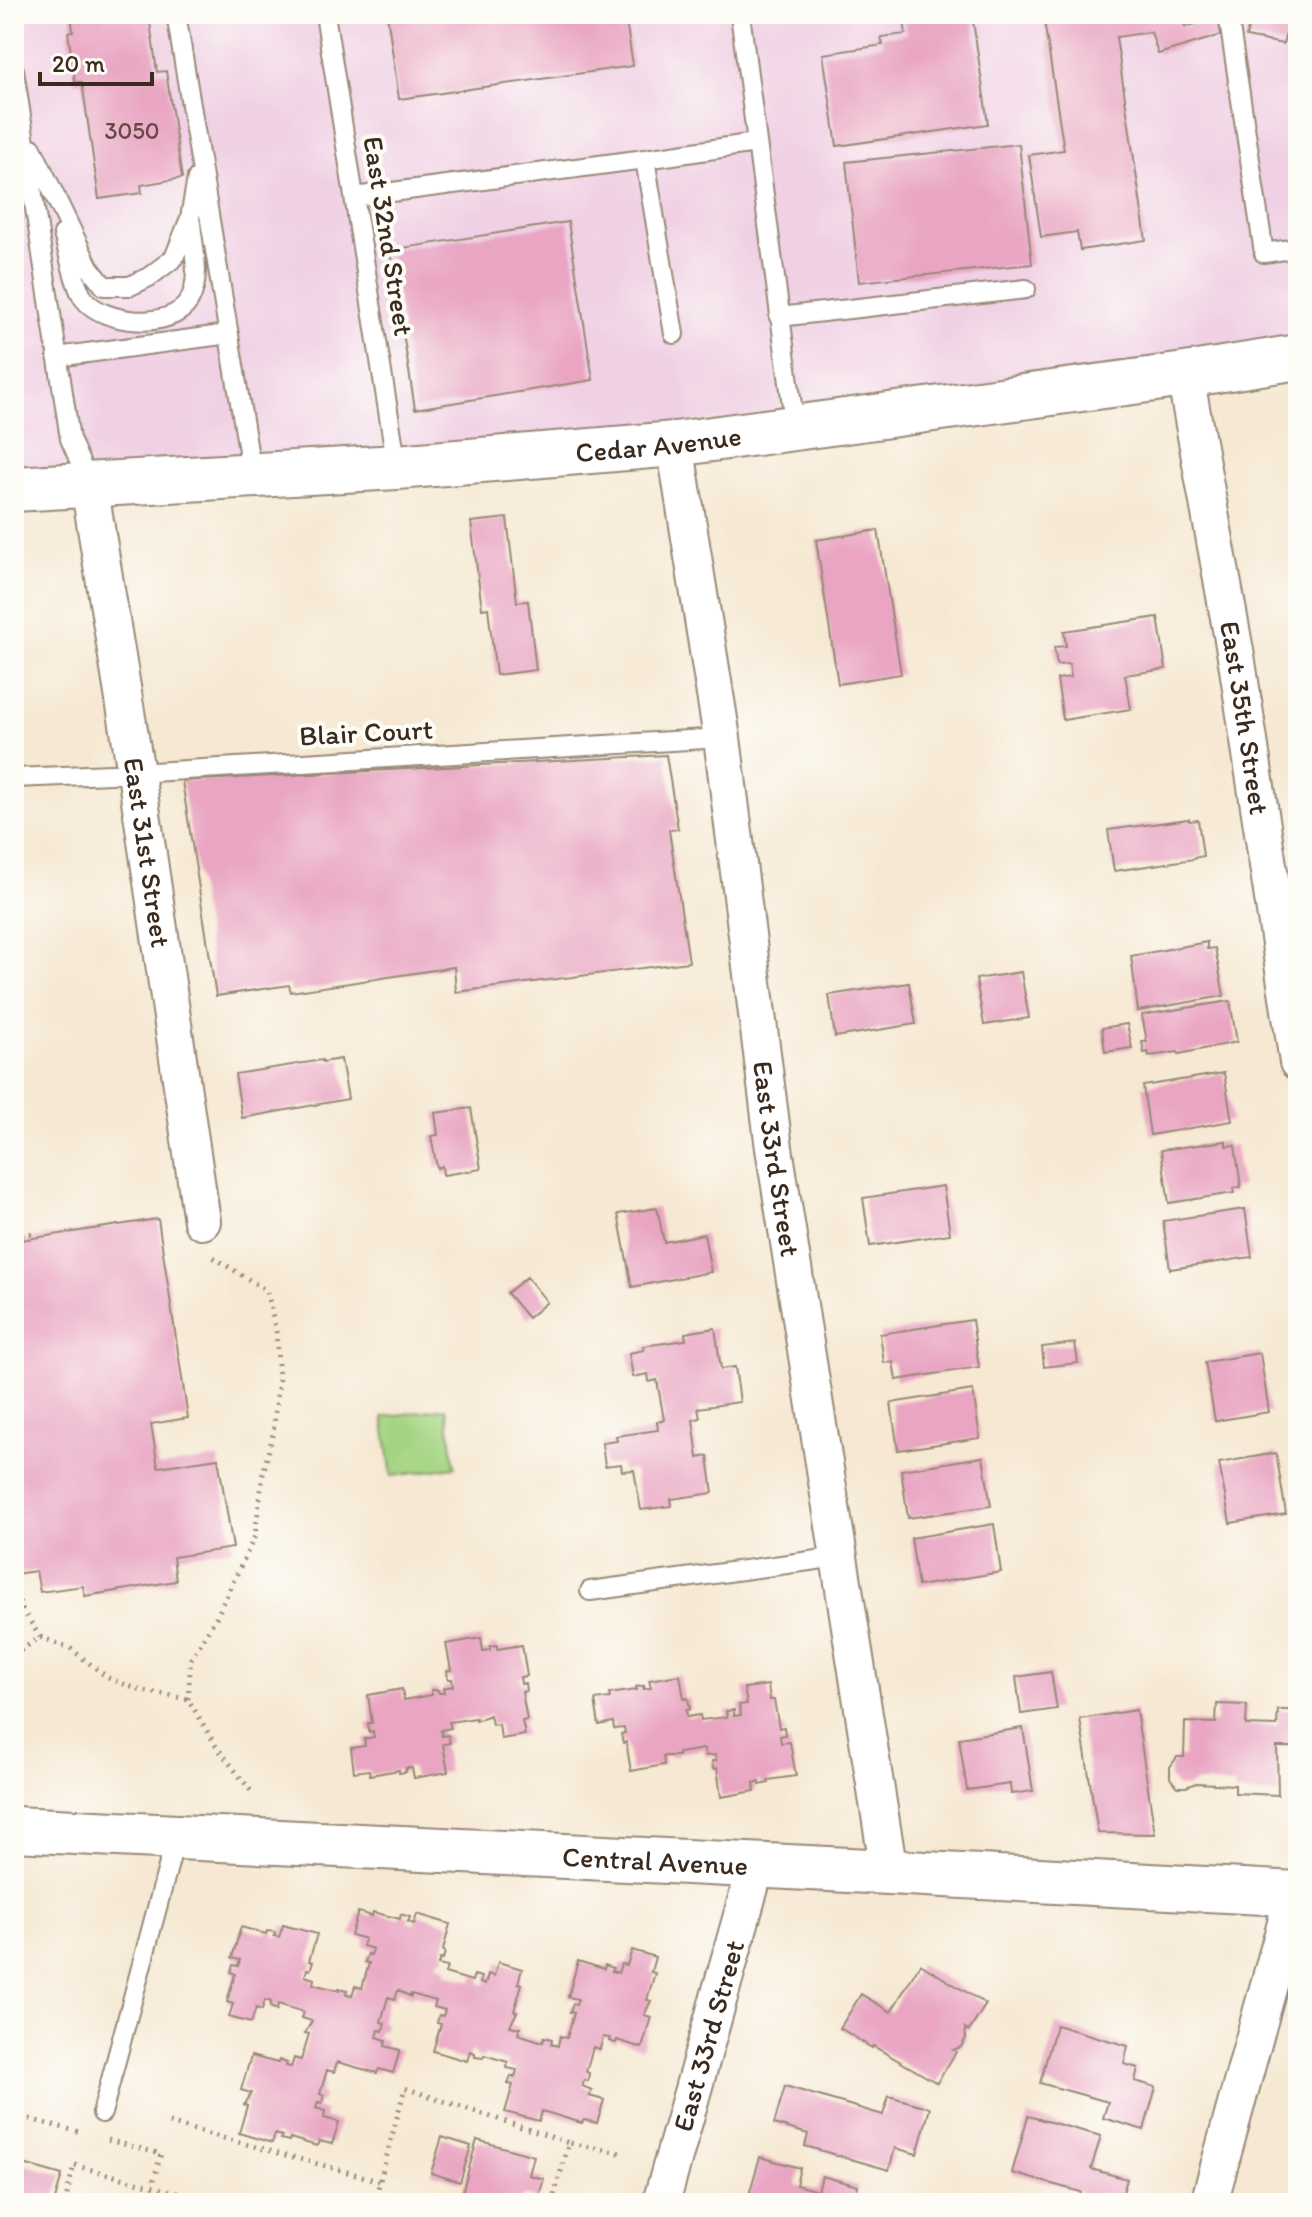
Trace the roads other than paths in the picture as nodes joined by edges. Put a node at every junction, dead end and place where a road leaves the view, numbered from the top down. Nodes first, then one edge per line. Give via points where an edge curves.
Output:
1 (176, 14) edge
2 (325, 14) edge
3 (740, 14) edge
4 (1228, 14) edge
5 (14, 70) edge
6 (23, 131) junction
7 (756, 143) junction
8 (645, 159) junction
9 (200, 162) junction
10 (49, 185) junction
11 (354, 197) junction
12 (190, 218) junction
13 (1298, 248) edge
14 (1026, 289) dead end
15 (779, 317) junction
16 (229, 334) junction
17 (674, 334) dead end
18 (57, 357) junction
19 (1298, 357) edge
20 (1185, 375) junction
21 (795, 428) junction
22 (675, 444) junction
23 (397, 467) junction
24 (252, 475) junction
25 (89, 485) junction
26 (14, 489) edge
27 (722, 738) junction
28 (136, 773) junction
29 (14, 778) edge
30 (1298, 1062) edge
31 (202, 1221) road end
32 (839, 1557) junction
33 (590, 1591) dead end
34 (14, 1829) edge
35 (176, 1837) junction
36 (756, 1866) junction
37 (889, 1872) junction
38 (1296, 1894) edge
39 (102, 2113) dead end
40 (661, 2203) edge
41 (1209, 2203) edge

1 - 9 lane
2 - 11 lane, East 32nd Street
3 - 7 lane
4 - 13 lane via 1264,253
5 - 6 lane
6 - 10 lane
6 - 18 lane
7 - 8 lane
7 - 15 lane
8 - 11 lane
8 - 17 lane
9 - 12 lane
9 - 16 lane
10 - 12 lane via 89,267 104,286 130,286 174,258
10 - 12 lane via 82,296 95,311 113,318 168,317 188,304 196,282
11 - 23 lane, East 32nd Street
14 - 15 lane
15 - 21 lane
16 - 18 lane
16 - 24 lane
18 - 25 lane via 70,439
19 - 20 street, Cedar Avenue
20 - 21 street, Cedar Avenue
20 - 30 street, East 35th Street via 1237,662
21 - 22 street, Cedar Avenue
22 - 23 street, Cedar Avenue
22 - 27 street, East 33rd Street
23 - 24 street, Cedar Avenue
24 - 25 street, Cedar Avenue
25 - 26 street, Cedar Avenue
25 - 28 street, East 31st Street
27 - 28 lane, Blair Court
27 - 32 street, East 33rd Street via 774,1148
28 - 29 lane, Blair Court
28 - 31 street, East 31st Street
32 - 33 lane
32 - 37 street, East 33rd Street
34 - 35 street, Central Avenue
35 - 36 street, Central Avenue
35 - 39 lane
36 - 37 street, Central Avenue
36 - 40 street, East 33rd Street
37 - 38 street, Central Avenue
38 - 41 street

